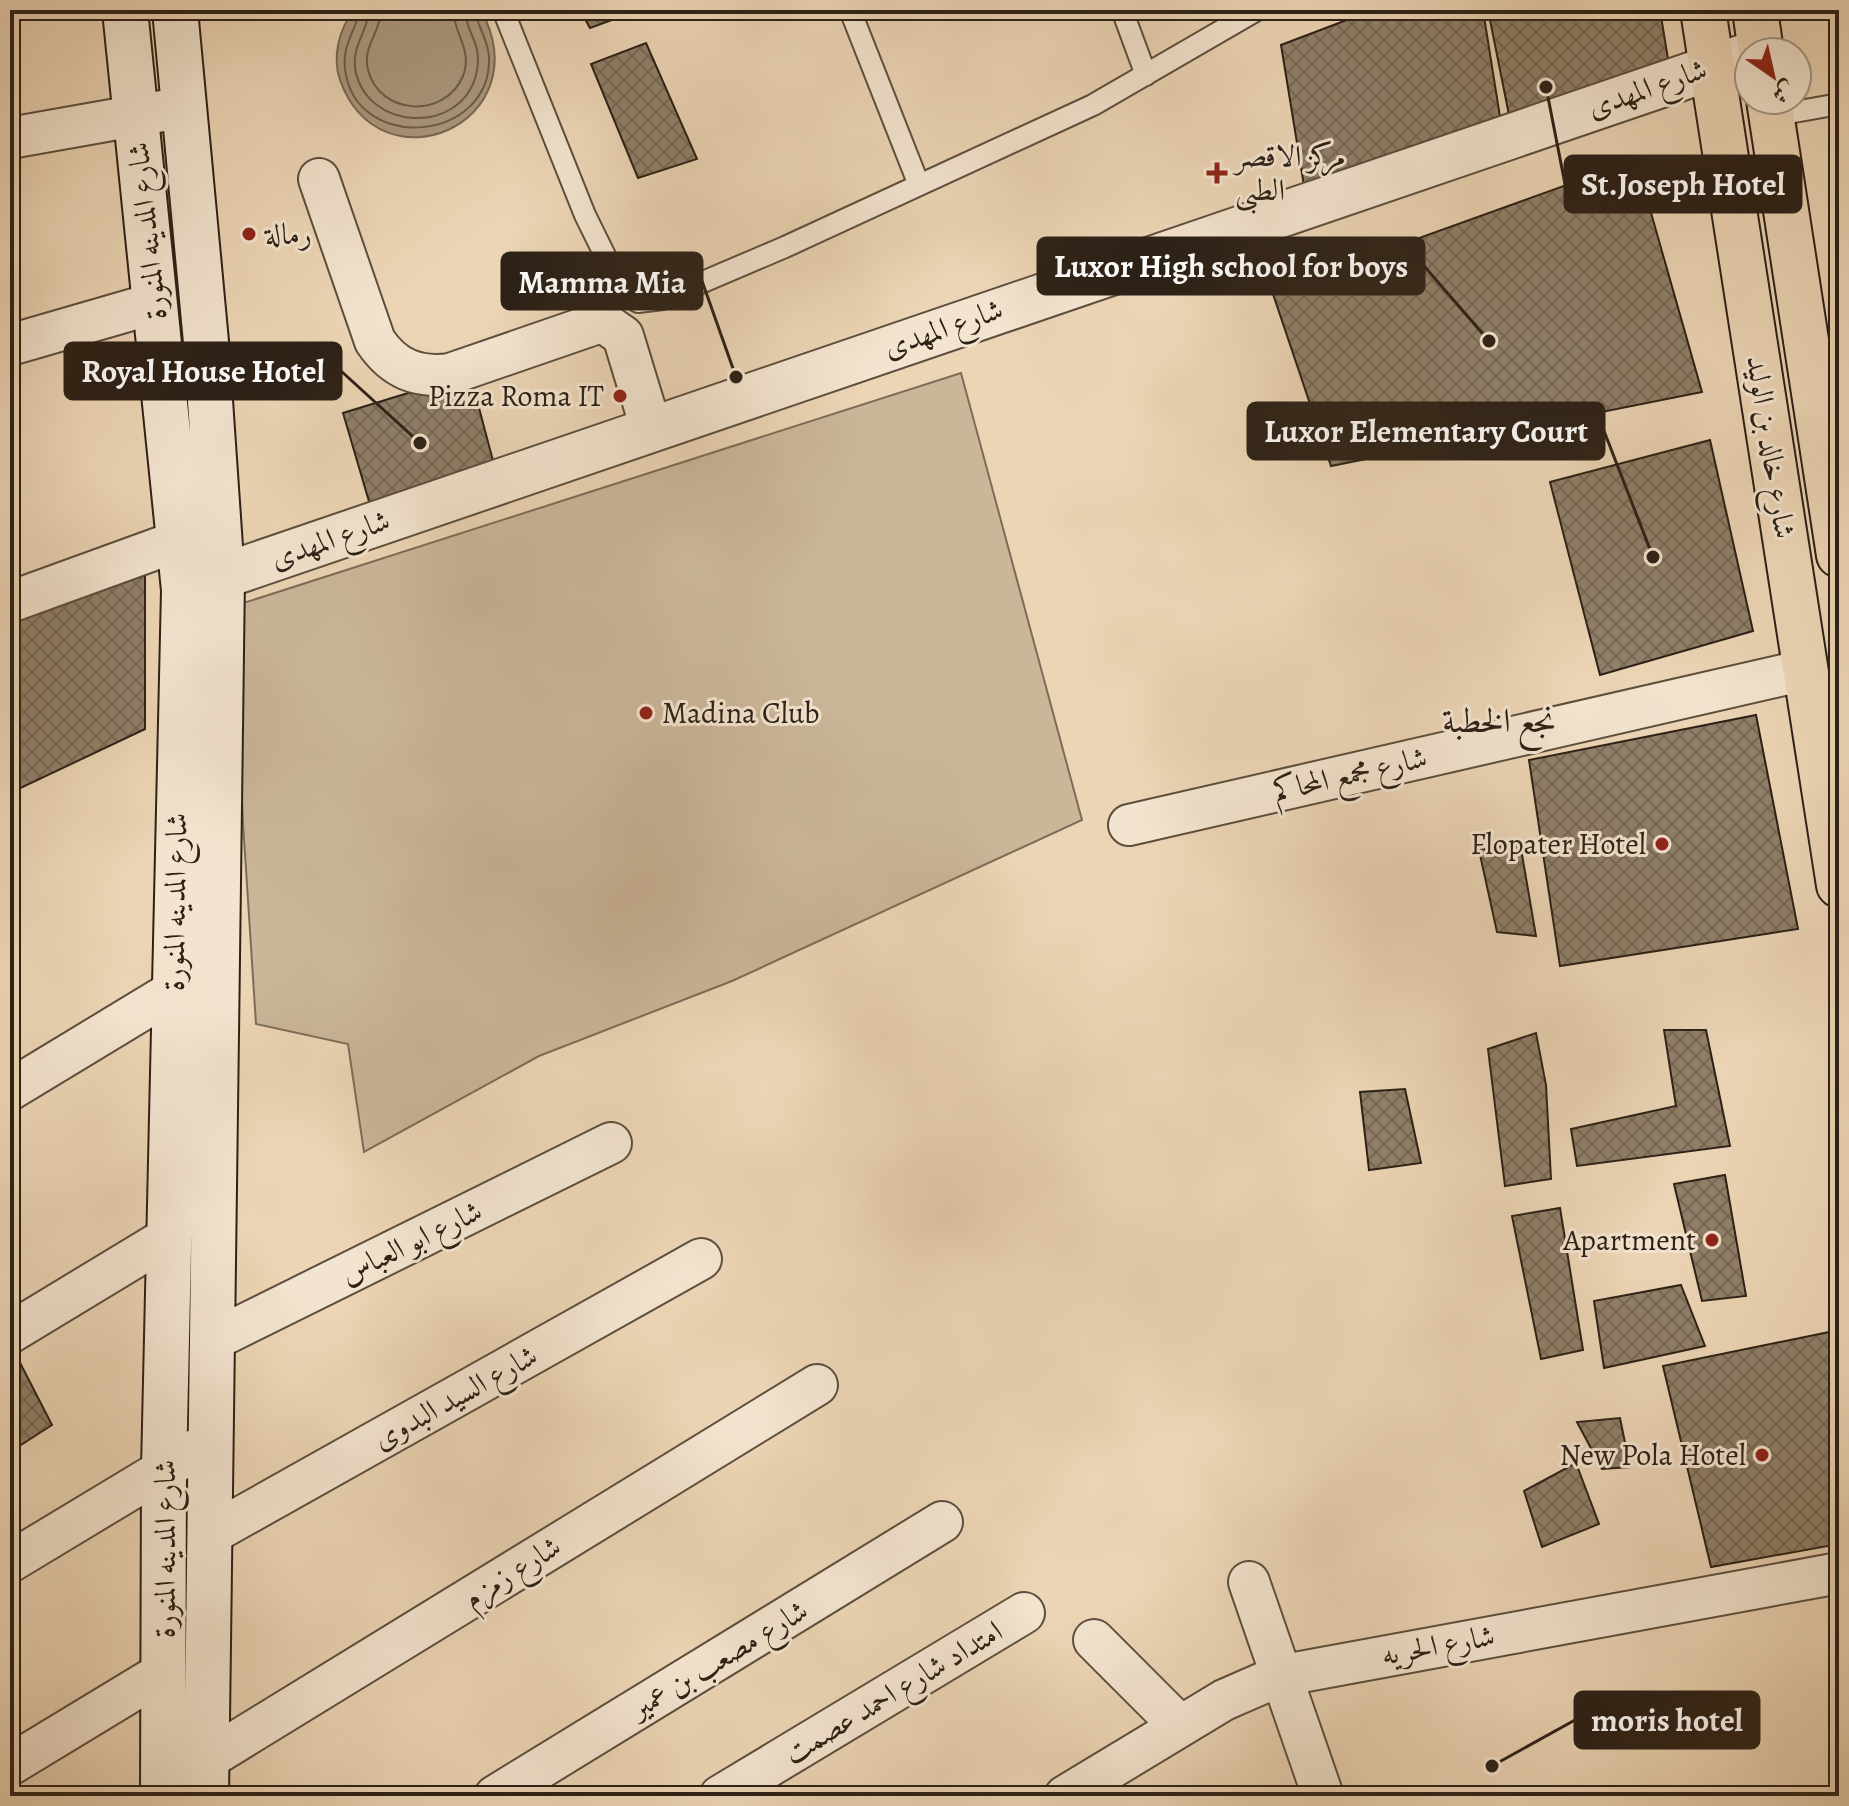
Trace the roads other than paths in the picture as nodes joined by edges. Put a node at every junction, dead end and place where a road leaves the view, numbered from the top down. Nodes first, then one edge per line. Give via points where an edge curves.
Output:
1 (125, 10) edge
2 (175, 10) edge
3 (503, 10) edge
4 (850, 10) edge
5 (1122, 10) edge
6 (1257, 10) edge
7 (1703, 10) edge
8 (1755, 10) edge
9 (1759, 36) edge
10 (1730, 60) edge
11 (1146, 75) junction
12 (1839, 104) edge
13 (1813, 106) edge
14 (185, 107) junction
15 (136, 115) junction
16 (1772, 116) edge
17 (10, 138) edge
18 (319, 179) dead end
19 (919, 185) junction
20 (155, 303) junction
21 (10, 345) edge
22 (651, 428) junction
23 (178, 541) junction
24 (1839, 555) edge
25 (203, 583) junction
26 (10, 602) edge
27 (1805, 670) junction
28 (1129, 825) dead end
29 (1839, 885) edge
30 (215, 965) junction
31 (173, 991) junction
32 (10, 1090) edge
33 (611, 1143) dead end
34 (170, 1236) junction
35 (701, 1259) dead end
36 (10, 1333) edge
37 (211, 1341) junction
38 (817, 1385) dead end
39 (209, 1442) junction
40 (164, 1469) junction
41 (942, 1522) dead end
42 (209, 1535) junction
43 (10, 1562) edge
44 (1839, 1573) edge
45 (1249, 1582) dead end
46 (1024, 1613) dead end
47 (1094, 1640) dead end
48 (165, 1671) junction
49 (1279, 1676) junction
50 (1180, 1726) junction
51 (10, 1765) edge
52 (206, 1778) edge
53 (163, 1796) edge
54 (495, 1796) edge
55 (720, 1796) edge
56 (1065, 1796) edge
57 (1323, 1796) edge

1 - 15 main road, شارع المدينه المنورة
2 - 14 main road, شارع المدينه المنورة
3 - 19 lane via 585,215 629,299 663,299
4 - 19 lane
5 - 11 lane
6 - 11 lane
7 - 10 main road, شارع خالد بن الوليد
8 - 9 main road
10 - 22 main road, شارع المهدى
10 - 27 main road, شارع خالد بن الوليد
11 - 19 lane
12 - 13 lane
14 - 15 street
14 - 25 main road, شارع المدينه المنورة via 206,342
15 - 17 street
15 - 20 main road, شارع المدينه المنورة
16 - 24 main road, شارع خالد بن الوليد
18 - 22 street via 375,341 387,359 428,376 450,374 606,324 623,336
20 - 21 street
20 - 23 main road, شارع المدينه المنورة
22 - 25 main road, شارع المهدى
23 - 25 main road, شارع المدينه المنورة
23 - 26 street
25 - 30 main road, شارع المدينه المنورة
25 - 31 main road, شارع المدينه المنورة
27 - 28 street, شارع مجمع المحاكم
27 - 29 main road, شارع خالد بن الوليد
30 - 31 street
30 - 37 main road, شارع المدينه المنورة
31 - 32 street
31 - 34 main road, شارع المدينه المنورة
33 - 37 street, شارع ابو العباس
34 - 36 street
34 - 40 main road, شارع المدينه المنورة
35 - 42 street, شارع السيد البدوى
37 - 39 main road, شارع المدينه المنورة
38 - 52 street, شارع زمزم
39 - 40 street
39 - 42 main road, شارع المدينه المنورة
40 - 43 street
40 - 48 main road, شارع المدينه المنورة
41 - 54 street, شارع مصعب بن عمير
42 - 52 main road, شارع المدينه المنورة
44 - 49 street, شارع الحريه
45 - 49 street
46 - 55 street, امتداد شارع احمد عصمت
47 - 50 street
48 - 51 street
48 - 53 main road, شارع المدينه المنورة
49 - 50 street, شارع الحريه
49 - 57 street
50 - 56 street, شارع الحريه

